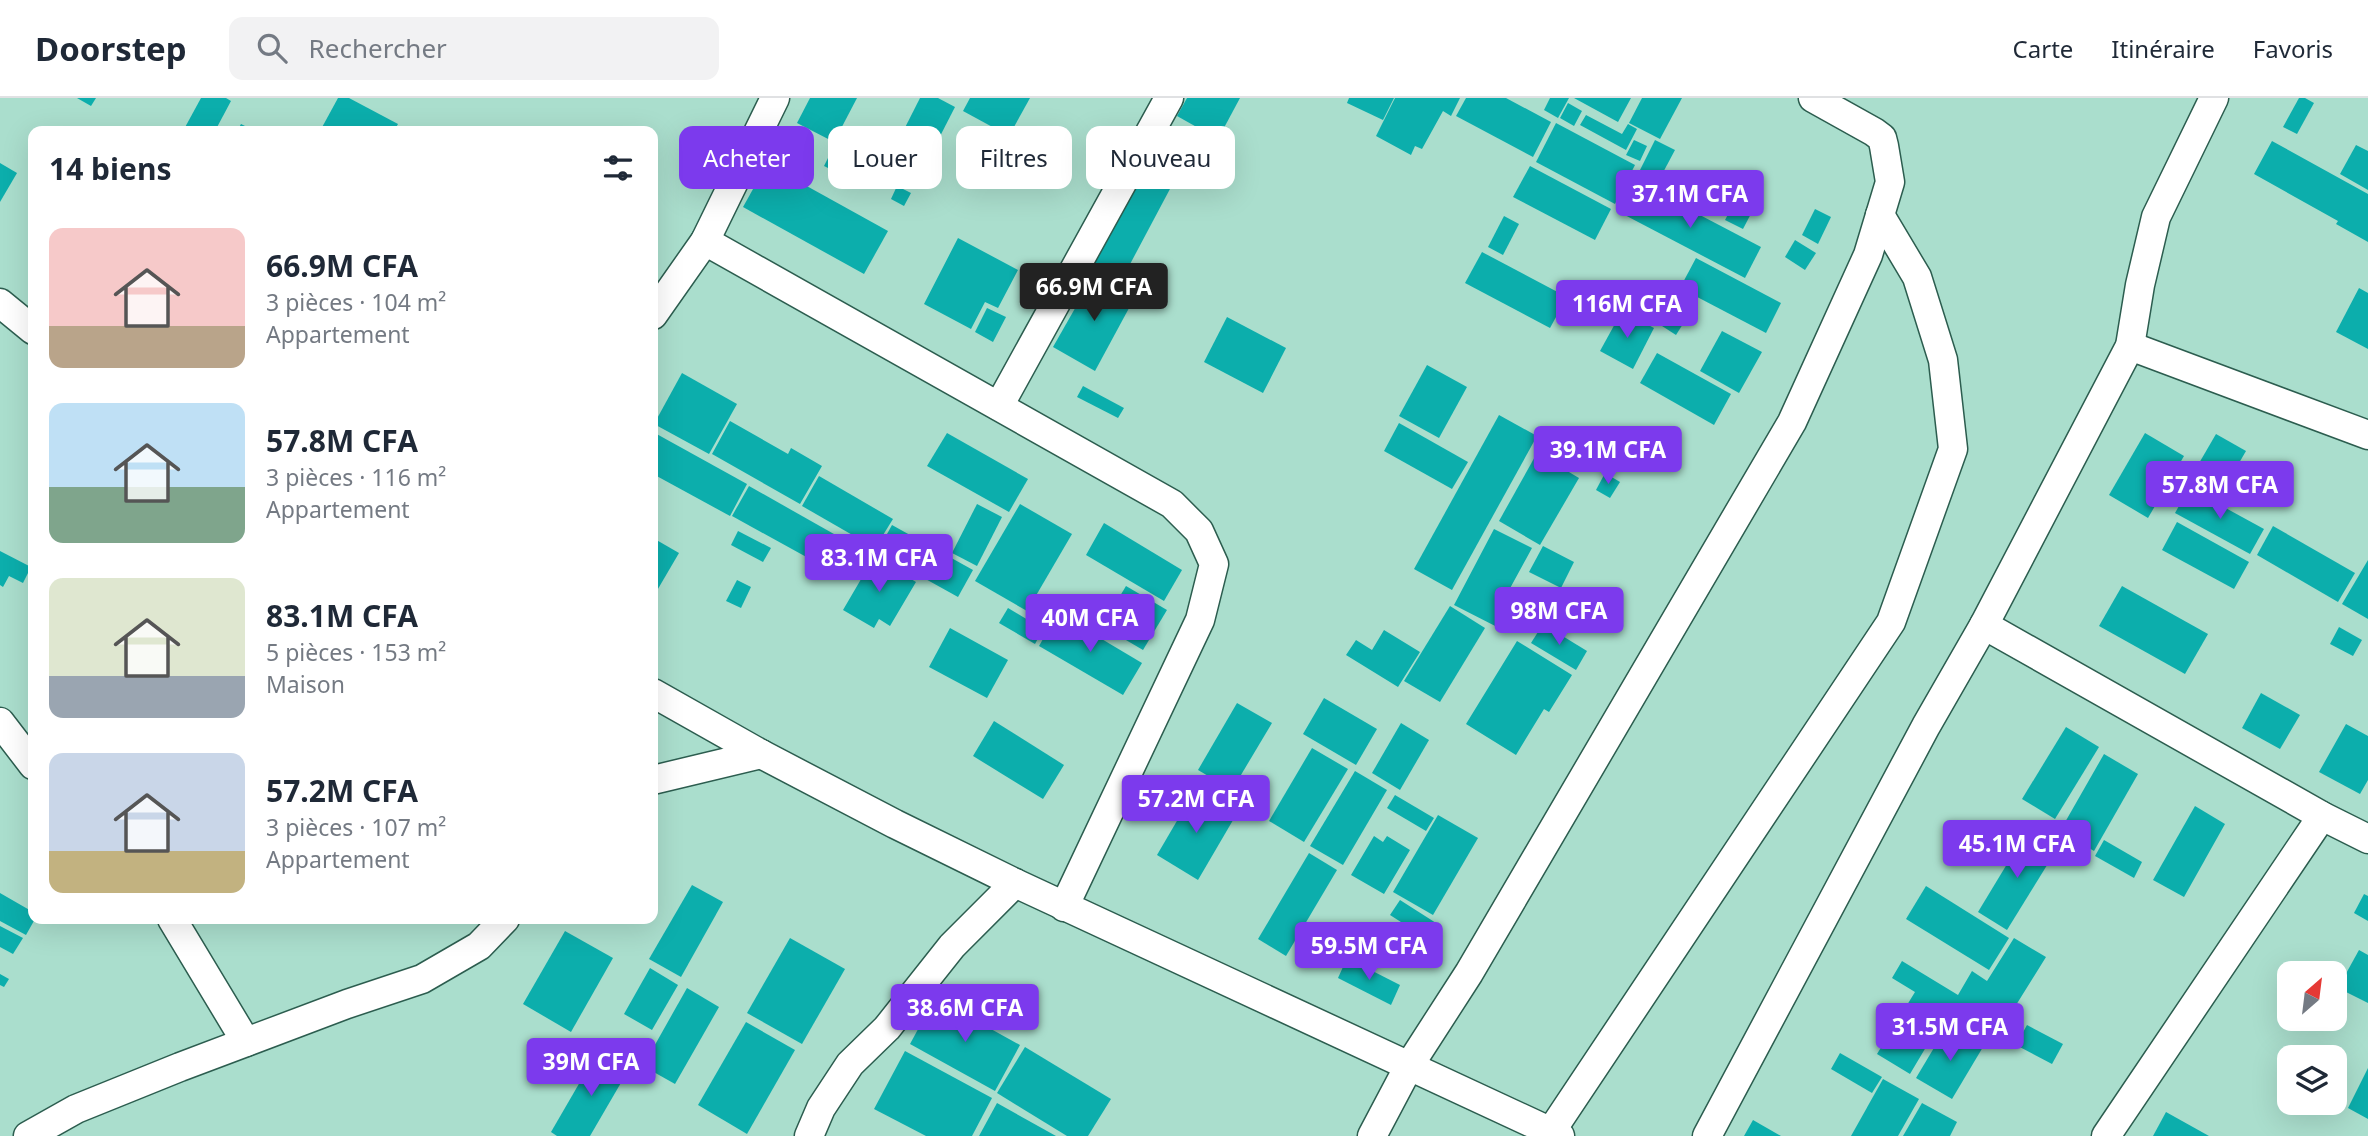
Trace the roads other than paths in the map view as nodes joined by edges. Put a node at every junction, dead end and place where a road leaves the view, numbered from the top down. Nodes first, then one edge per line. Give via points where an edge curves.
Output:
1 (775, 98) edge
2 (1169, 98) edge
3 (1813, 98) edge
4 (2214, 98) edge
5 (1880, 215) junction
6 (705, 242) junction
7 (0, 303) edge
8 (658, 308) edge
9 (28, 326) edge
10 (2130, 346) junction
11 (999, 406) junction
12 (2368, 435) edge
13 (1984, 625) junction
14 (658, 696) edge
15 (0, 722) edge
16 (761, 754) junction
17 (28, 758) edge
18 (658, 779) edge
19 (2322, 816) junction
20 (2368, 839) edge
21 (1015, 883) junction
22 (1063, 906) junction
23 (175, 924) edge
24 (500, 924) edge
25 (246, 1042) junction
26 (1409, 1066) junction
27 (1553, 1134) edge
28 (28, 1136) edge
29 (809, 1136) edge
30 (1373, 1136) edge
31 (1707, 1136) edge
32 (2106, 1136) edge

1 - 6 street
2 - 11 street
3 - 5 street via 1882,138 1890,182
4 - 10 street via 2156,217
5 - 26 street via 1868,255 1792,422 1469,974
5 - 27 street via 1917,277 1943,360 1953,449 1891,622
6 - 8 street
6 - 11 street
7 - 9 street
10 - 12 street
10 - 13 street
11 - 22 street via 1172,504 1199,531 1214,564 1200,620
13 - 19 street
13 - 31 street
14 - 16 street
15 - 17 street
16 - 18 street
16 - 21 street
19 - 20 street
19 - 32 street
21 - 22 street
21 - 29 street via 952,946 887,1028 850,1064
22 - 26 street
23 - 25 street
24 - 25 street via 479,946 422,979
25 - 28 street via 76,1109
26 - 27 street
26 - 30 street

